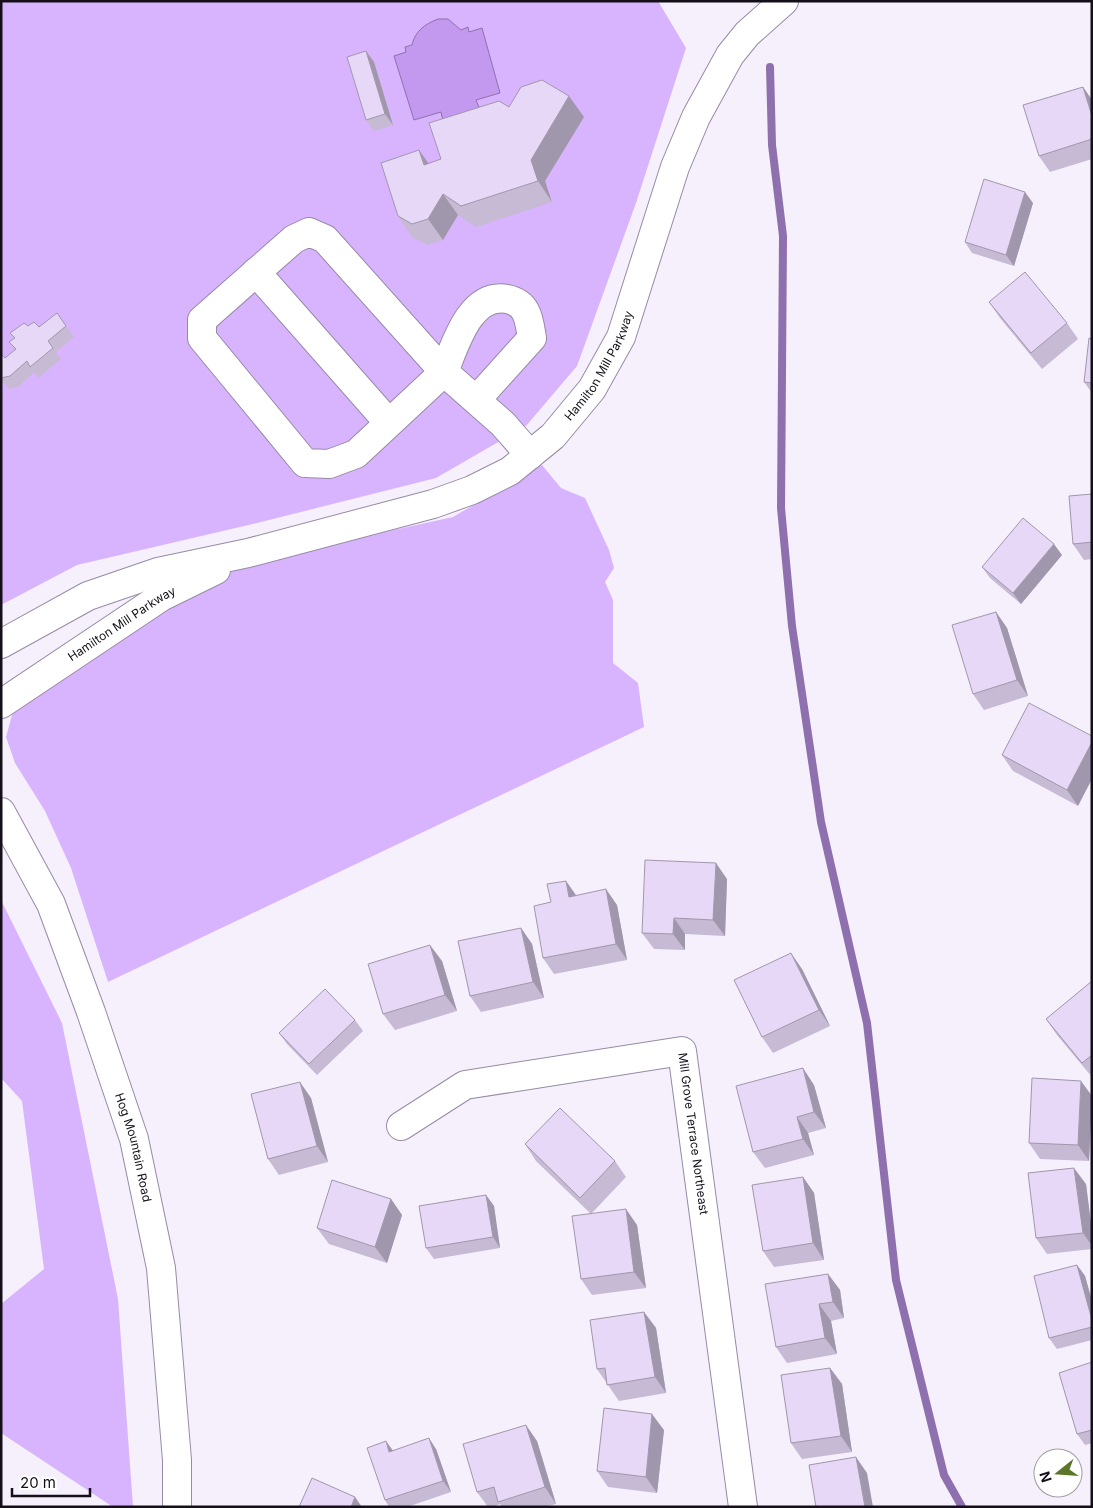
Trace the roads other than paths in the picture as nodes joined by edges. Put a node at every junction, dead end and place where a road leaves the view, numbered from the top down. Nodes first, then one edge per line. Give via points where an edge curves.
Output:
1 (784, 1) edge
2 (256, 272) junction
3 (444, 372) junction
4 (478, 399) junction
5 (388, 422) junction
6 (530, 455) junction
7 (248, 553) junction
8 (1, 644) edge
9 (1, 704) edge
10 (1, 812) edge
11 (401, 1126) dead end
12 (177, 1507) edge
13 (743, 1507) edge

1 - 6 street, Hamilton Mill Parkway via 747,34 730,55 696,117 675,167 621,337 592,389 553,436
2 - 3 street via 294,239 309,232 325,239
2 - 5 street
2 - 5 street via 202,320 202,338 305,463 329,464 356,454
3 - 4 street
3 - 4 street via 461,331 478,307 497,297 517,301 528,313 532,338
3 - 5 street
4 - 6 street
6 - 7 street, Hamilton Mill Parkway via 510,471 433,504
7 - 8 street, Hamilton Mill Parkway via 158,572 88,596
7 - 9 street, Hamilton Mill Parkway via 161,597
10 - 12 street, Hog Mountain Road via 51,904 134,1139 161,1268 178,1460
11 - 13 street, Mill Grove Terrace Northeast via 465,1085 682,1052

